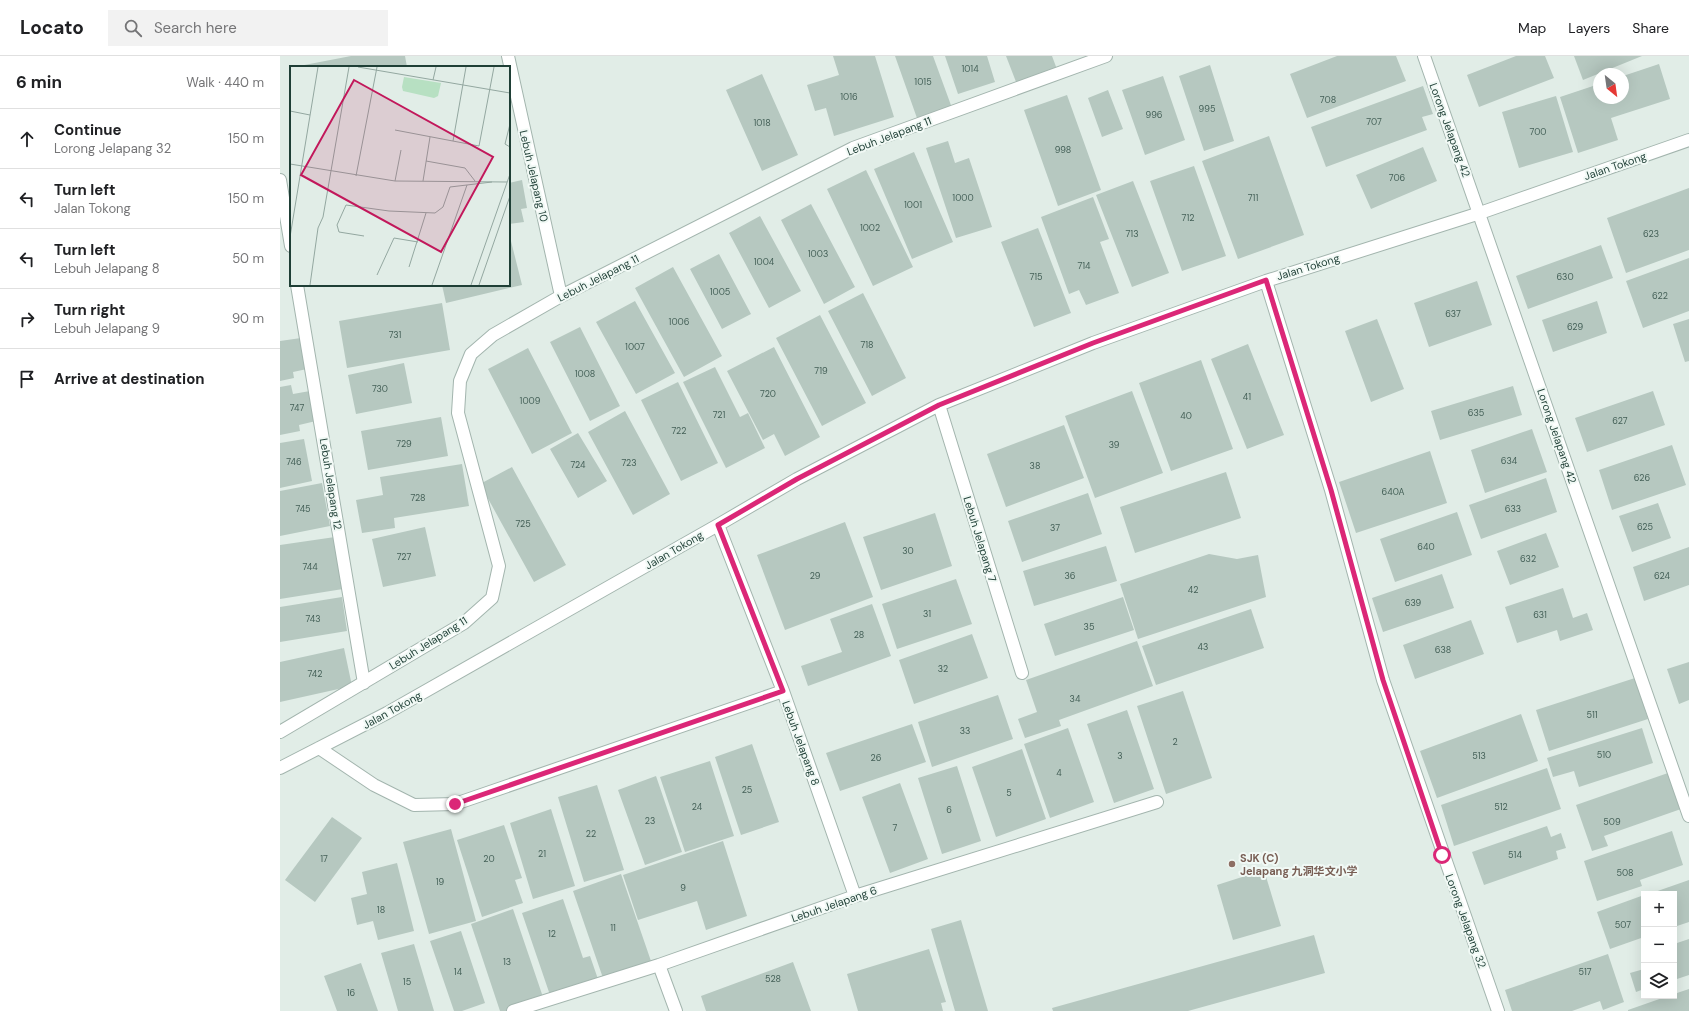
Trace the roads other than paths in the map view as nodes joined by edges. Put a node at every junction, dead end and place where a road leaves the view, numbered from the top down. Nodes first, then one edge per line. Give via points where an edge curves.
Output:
1 (508, 56) edge
2 (1106, 56) edge
3 (1424, 56) edge
4 (1689, 140) edge
5 (280, 180) edge
6 (1480, 213) junction
7 (290, 240) edge
8 (1266, 280) junction
9 (298, 286) edge
10 (561, 296) junction
11 (939, 405) junction
12 (718, 525) junction
13 (1022, 673) dead end
14 (364, 683) junction
15 (783, 691) junction
16 (280, 732) edge
17 (319, 748) junction
18 (280, 768) edge
19 (1157, 802) dead end
20 (1689, 816) edge
21 (856, 896) junction
22 (659, 965) junction
23 (513, 1011) edge
24 (676, 1011) edge
25 (1498, 1011) edge

1 - 10 street, Lebuh Jelapang 10
2 - 10 street, Lebuh Jelapang 11 via 853,148
3 - 6 street, Lorong Jelapang 42
4 - 6 street, Jalan Tokong
5 - 7 street
6 - 8 street, Jalan Tokong
6 - 20 street, Lorong Jelapang 42
8 - 11 street, Jalan Tokong via 1093,343
8 - 25 street, Lorong Jelapang 32 via 1331,490 1383,680
9 - 14 street, Lebuh Jelapang 12
10 - 14 street, Lebuh Jelapang 11 via 493,335 471,354 460,381 458,413 499,566 492,598 464,623
11 - 12 street, Jalan Tokong via 797,479
11 - 13 street, Lebuh Jelapang 7
12 - 15 street, Lebuh Jelapang 8
12 - 17 street, Jalan Tokong via 386,714
14 - 16 street, Lebuh Jelapang 11
15 - 17 street via 455,804 414,805 374,785
15 - 21 street, Lebuh Jelapang 8
17 - 18 street, Jalan Tokong
19 - 21 street, Lebuh Jelapang 6
21 - 22 street, Lebuh Jelapang 6
22 - 23 street, Lebuh Jelapang 6
22 - 24 street

